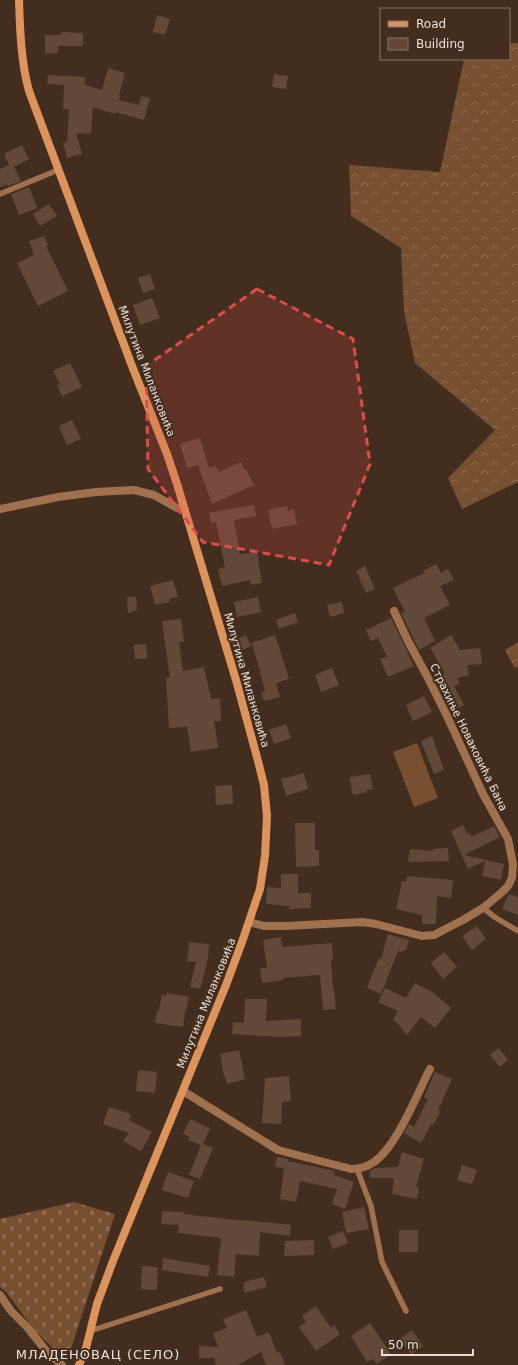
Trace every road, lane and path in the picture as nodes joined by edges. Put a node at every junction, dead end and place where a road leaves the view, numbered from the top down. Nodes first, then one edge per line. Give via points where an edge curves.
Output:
1 (19, 0) edge
2 (58, 170) junction
3 (0, 194) edge
4 (0, 509) edge
5 (185, 510) junction
6 (394, 611) dead end
7 (515, 877) edge
8 (483, 908) junction
9 (249, 922) junction
10 (518, 931) edge
11 (430, 1069) dead end
12 (183, 1091) junction
13 (357, 1169) junction
14 (220, 1289) dead end
15 (0, 1295) edge
16 (406, 1311) dead end
17 (90, 1331) junction
18 (62, 1365) edge
19 (79, 1365) edge

1 - 2 main road, Милутина Миланковића via 26,80
2 - 3 lane
2 - 5 main road, Милутина Миланковића via 167,454
4 - 5 street via 58,497 134,490 154,495
5 - 9 main road, Милутина Миланковића via 264,785 267,816 266,856 260,889
6 - 7 street, Страхиње Новаковића Бана via 483,794 508,839
7 - 8 street, Страхиње Новаковића Бана via 502,893
8 - 9 street, Страхиње Новаковића Бана via 440,933 429,936 368,923 264,926
8 - 10 lane
9 - 12 main road, Милутина Миланковића
11 - 13 street via 396,1137 376,1161
12 - 13 street via 278,1150
12 - 17 main road, Милутина Миланковића via 119,1246 97,1304
13 - 16 lane via 371,1206 382,1262
14 - 17 lane
15 - 18 street via 47,1352
17 - 19 main road, Милутина Миланковића

